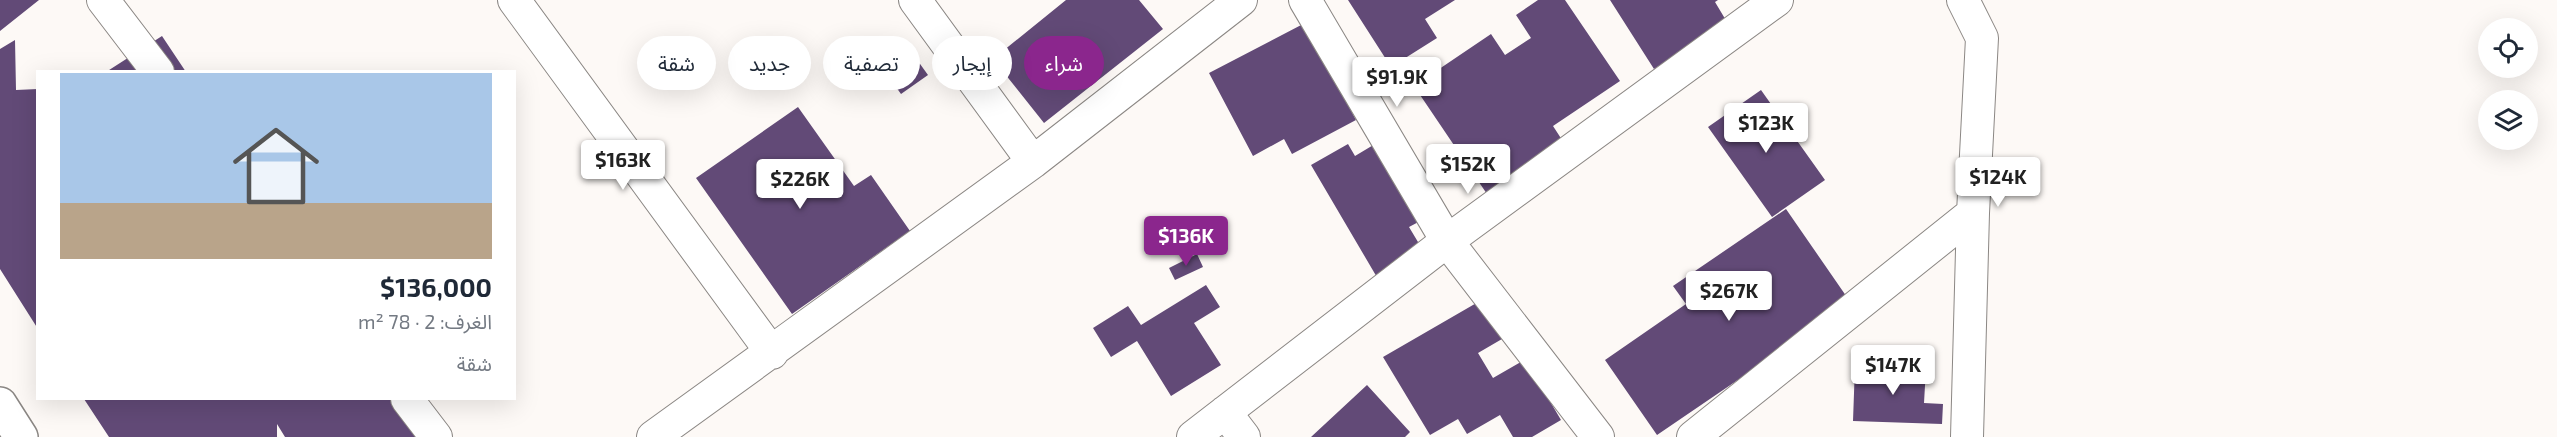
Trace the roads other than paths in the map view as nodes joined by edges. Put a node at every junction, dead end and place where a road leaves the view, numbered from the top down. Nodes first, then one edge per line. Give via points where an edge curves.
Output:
1 (103, 0) edge
2 (514, 0) edge
3 (915, 0) edge
4 (1241, 0) edge
5 (1305, 0) edge
6 (1777, 0) edge
7 (1963, 0) edge
8 (156, 70) edge
9 (1033, 162) junction
10 (1973, 213) junction
11 (1447, 241) junction
12 (772, 353) junction
13 (408, 400) edge
14 (0, 404) edge
15 (1225, 412) junction
16 (21, 437) edge
17 (436, 437) edge
18 (653, 437) edge
19 (1193, 437) edge
20 (1244, 437) edge
21 (1598, 437) edge
22 (1693, 437) edge
23 (1967, 437) edge

1 - 8 street
2 - 12 street
3 - 9 street
4 - 9 street
5 - 11 street
6 - 11 street
7 - 10 street via 1982,38
9 - 12 street
10 - 22 street
10 - 23 street
11 - 15 street
11 - 21 street
12 - 18 street
13 - 17 street
14 - 16 street
15 - 19 street
15 - 20 street

